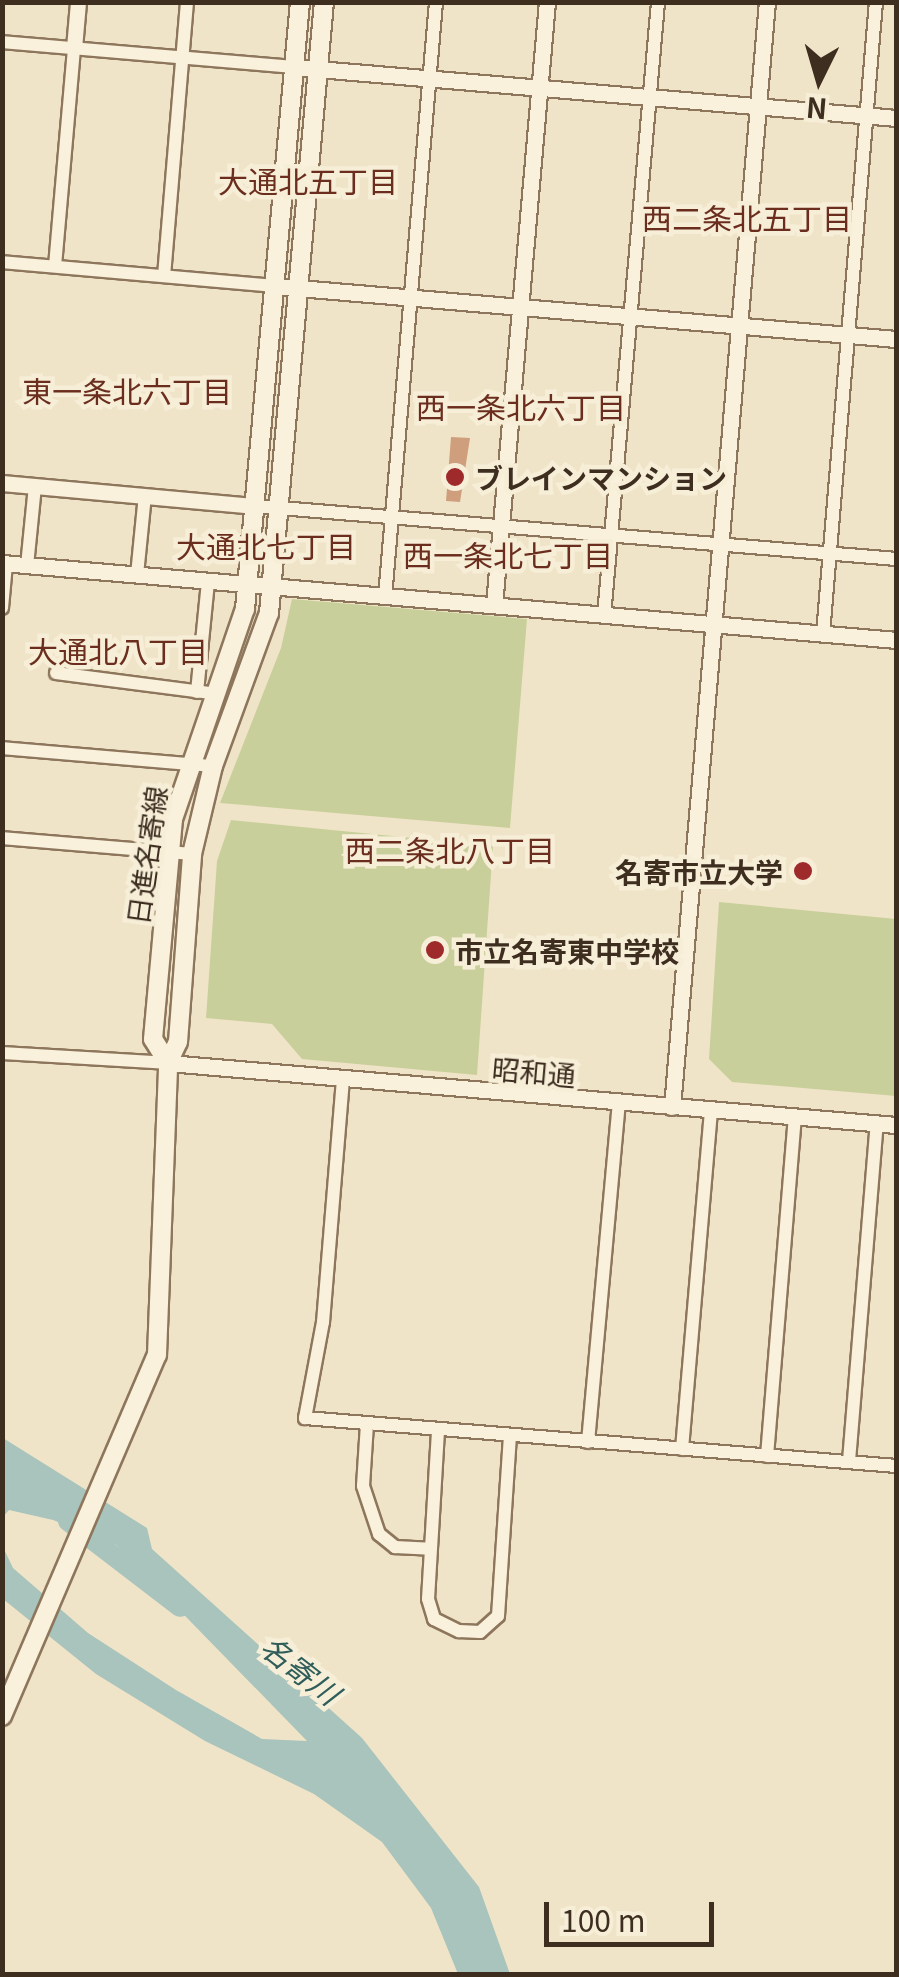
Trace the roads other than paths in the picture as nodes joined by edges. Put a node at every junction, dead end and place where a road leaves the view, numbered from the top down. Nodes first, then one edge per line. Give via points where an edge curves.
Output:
1 (78, 2) edge
2 (187, 2) edge
3 (300, 2) edge
4 (324, 2) edge
5 (436, 2) edge
6 (547, 2) edge
7 (658, 2) edge
8 (766, 2) edge
9 (876, 2) edge
10 (2, 42) edge
11 (74, 48) junction
12 (182, 57) junction
13 (294, 67) junction
14 (317, 69) junction
15 (430, 78) junction
16 (540, 88) junction
17 (649, 97) junction
18 (758, 106) junction
19 (865, 116) junction
20 (896, 118) edge
21 (2, 262) edge
22 (55, 266) junction
23 (164, 276) junction
24 (275, 286) junction
25 (301, 288) junction
26 (411, 298) junction
27 (520, 307) junction
28 (630, 316) junction
29 (738, 326) junction
30 (847, 334) junction
31 (896, 338) edge
32 (2, 483) edge
33 (35, 486) junction
34 (145, 495) junction
35 (256, 506) junction
36 (282, 508) junction
37 (392, 516) junction
38 (500, 525) junction
39 (610, 534) junction
40 (720, 544) junction
41 (830, 553) junction
42 (896, 559) edge
43 (4, 564) edge
44 (27, 566) junction
45 (138, 575) junction
46 (208, 581) junction
47 (249, 584) junction
48 (273, 587) junction
49 (384, 597) junction
50 (494, 606) junction
51 (2, 608) edge
52 (604, 616) junction
53 (713, 626) junction
54 (823, 634) junction
55 (896, 640) edge
56 (56, 673) dead end
57 (196, 692) junction
58 (217, 694) junction
59 (2, 748) edge
60 (189, 764) junction
61 (213, 766) junction
62 (2, 838) edge
63 (170, 851) junction
64 (192, 854) junction
65 (2, 1053) edge
66 (168, 1064) junction
67 (343, 1079) junction
68 (619, 1102) junction
69 (672, 1107) junction
70 (711, 1110) junction
71 (796, 1117) junction
72 (877, 1124) junction
73 (896, 1126) edge
74 (366, 1424) junction
75 (438, 1431) junction
76 (510, 1437) junction
77 (588, 1442) junction
78 (682, 1449) junction
79 (767, 1456) junction
80 (849, 1462) junction
81 (896, 1466) edge
82 (430, 1550) junction
83 (2, 1716) edge

1 - 11 street
2 - 12 street
3 - 13 main road, 日進名寄線
4 - 14 main road, 日進名寄線
5 - 15 street
6 - 16 street
7 - 17 street
8 - 18 street
9 - 19 street
10 - 11 street
11 - 12 street
11 - 22 street
12 - 13 street
12 - 23 street
13 - 14 street
13 - 24 main road, 日進名寄線
14 - 15 street
14 - 25 main road, 日進名寄線
15 - 16 street
15 - 26 street
16 - 17 street
16 - 27 street
17 - 18 street
17 - 28 street
18 - 19 street
18 - 29 street
19 - 20 street
19 - 30 street
21 - 22 street
22 - 23 street
23 - 24 street
24 - 25 street
24 - 35 main road, 日進名寄線
25 - 26 street
25 - 36 main road, 日進名寄線
26 - 27 street
26 - 37 street
27 - 28 street
27 - 38 street
28 - 29 street
28 - 39 street
29 - 30 street
29 - 40 street
30 - 31 street
30 - 41 street
32 - 33 street
33 - 34 street
33 - 44 street
34 - 35 street
34 - 45 street
35 - 36 street
35 - 47 main road, 日進名寄線
36 - 37 street
36 - 48 main road, 日進名寄線
37 - 38 street
37 - 49 street
38 - 39 street
38 - 50 street
39 - 40 street
39 - 52 street
40 - 41 street
40 - 53 street
41 - 42 street
41 - 54 street
43 - 44 street
43 - 51 street
44 - 45 street
45 - 46 street
46 - 47 street
46 - 57 street
47 - 48 street
47 - 58 main road, 日進名寄線
48 - 49 street
48 - 61 main road, 日進名寄線 via 251,674
49 - 50 street
50 - 52 street
52 - 53 street
53 - 54 street
53 - 69 street
54 - 55 street
56 - 57 street
57 - 58 street
58 - 60 main road, 日進名寄線
59 - 60 street
60 - 61 street
60 - 63 main road, 日進名寄線
61 - 64 main road, 日進名寄線
62 - 63 street
63 - 64 street
63 - 66 main road, 日進名寄線 via 153,1039
64 - 66 main road, 日進名寄線 via 178,1042
65 - 66 street
66 - 67 street, 昭和通
66 - 83 main road, 日進名寄線 via 162,1312 140,1407
67 - 68 street, 昭和通
67 - 74 street via 324,1322 305,1418
68 - 69 street, 昭和通
68 - 77 street
69 - 70 street, 昭和通
70 - 71 street, 昭和通
70 - 78 street
71 - 72 street, 昭和通
71 - 79 street
72 - 73 street, 昭和通
72 - 80 street
74 - 75 street
74 - 82 street via 363,1486 378,1534 395,1548
75 - 76 street
75 - 82 street
76 - 77 street
76 - 82 street via 498,1616 480,1632 434,1619
77 - 78 street
78 - 79 street
79 - 80 street
80 - 81 street

